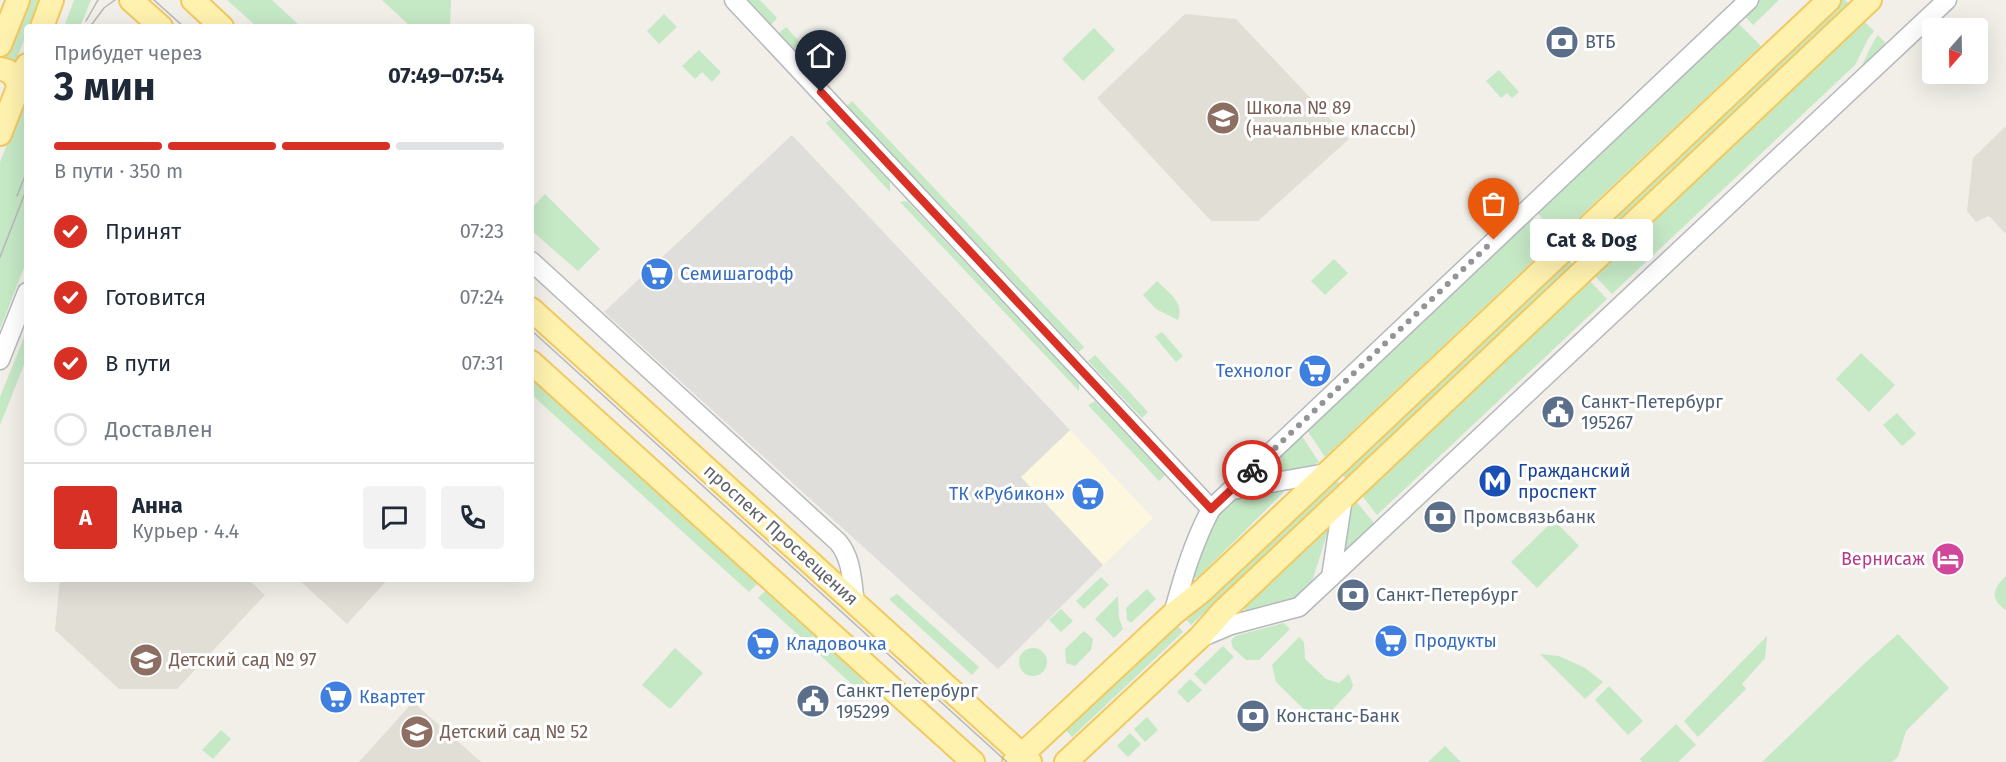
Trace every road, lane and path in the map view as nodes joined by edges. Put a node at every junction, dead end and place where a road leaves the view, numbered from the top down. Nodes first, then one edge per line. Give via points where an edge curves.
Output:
1 (18, 0) edge
2 (52, 0) edge
3 (192, 0) edge
4 (734, 0) edge
5 (1749, 0) edge
6 (1829, 0) edge
7 (1870, 0) edge
8 (1947, 0) edge
9 (43, 24) edge
10 (219, 24) edge
11 (0, 45) edge
12 (0, 69) edge
13 (24, 72) edge
14 (18, 87) junction
15 (0, 134) edge
16 (534, 264) edge
17 (24, 300) edge
18 (534, 312) edge
19 (0, 360) edge
20 (534, 365) edge
21 (1326, 473) junction
22 (1232, 490) junction
23 (1343, 498) junction
24 (1211, 509) junction
25 (1331, 577) junction
26 (855, 603) junction
27 (1173, 614) junction
28 (1199, 638) junction
29 (1022, 760) edge
30 (973, 762) edge
31 (1066, 762) edge

1 - 11 main road
2 - 9 main road
3 - 10 main road
4 - 24 street
5 - 22 street
6 - 21 main road
7 - 23 main road
8 - 25 street
12 - 14 main road via 14,75
13 - 14 main road
14 - 15 main road
16 - 26 street via 838,542 848,560
17 - 19 street
18 - 26 main road, проспект Просвещения
20 - 30 main road
21 - 22 street
21 - 27 main road
22 - 24 street
23 - 25 street
23 - 28 main road
24 - 27 street via 1184,572
25 - 28 street via 1299,607
26 - 29 main road, проспект Просвещения
27 - 29 main road
28 - 31 main road

